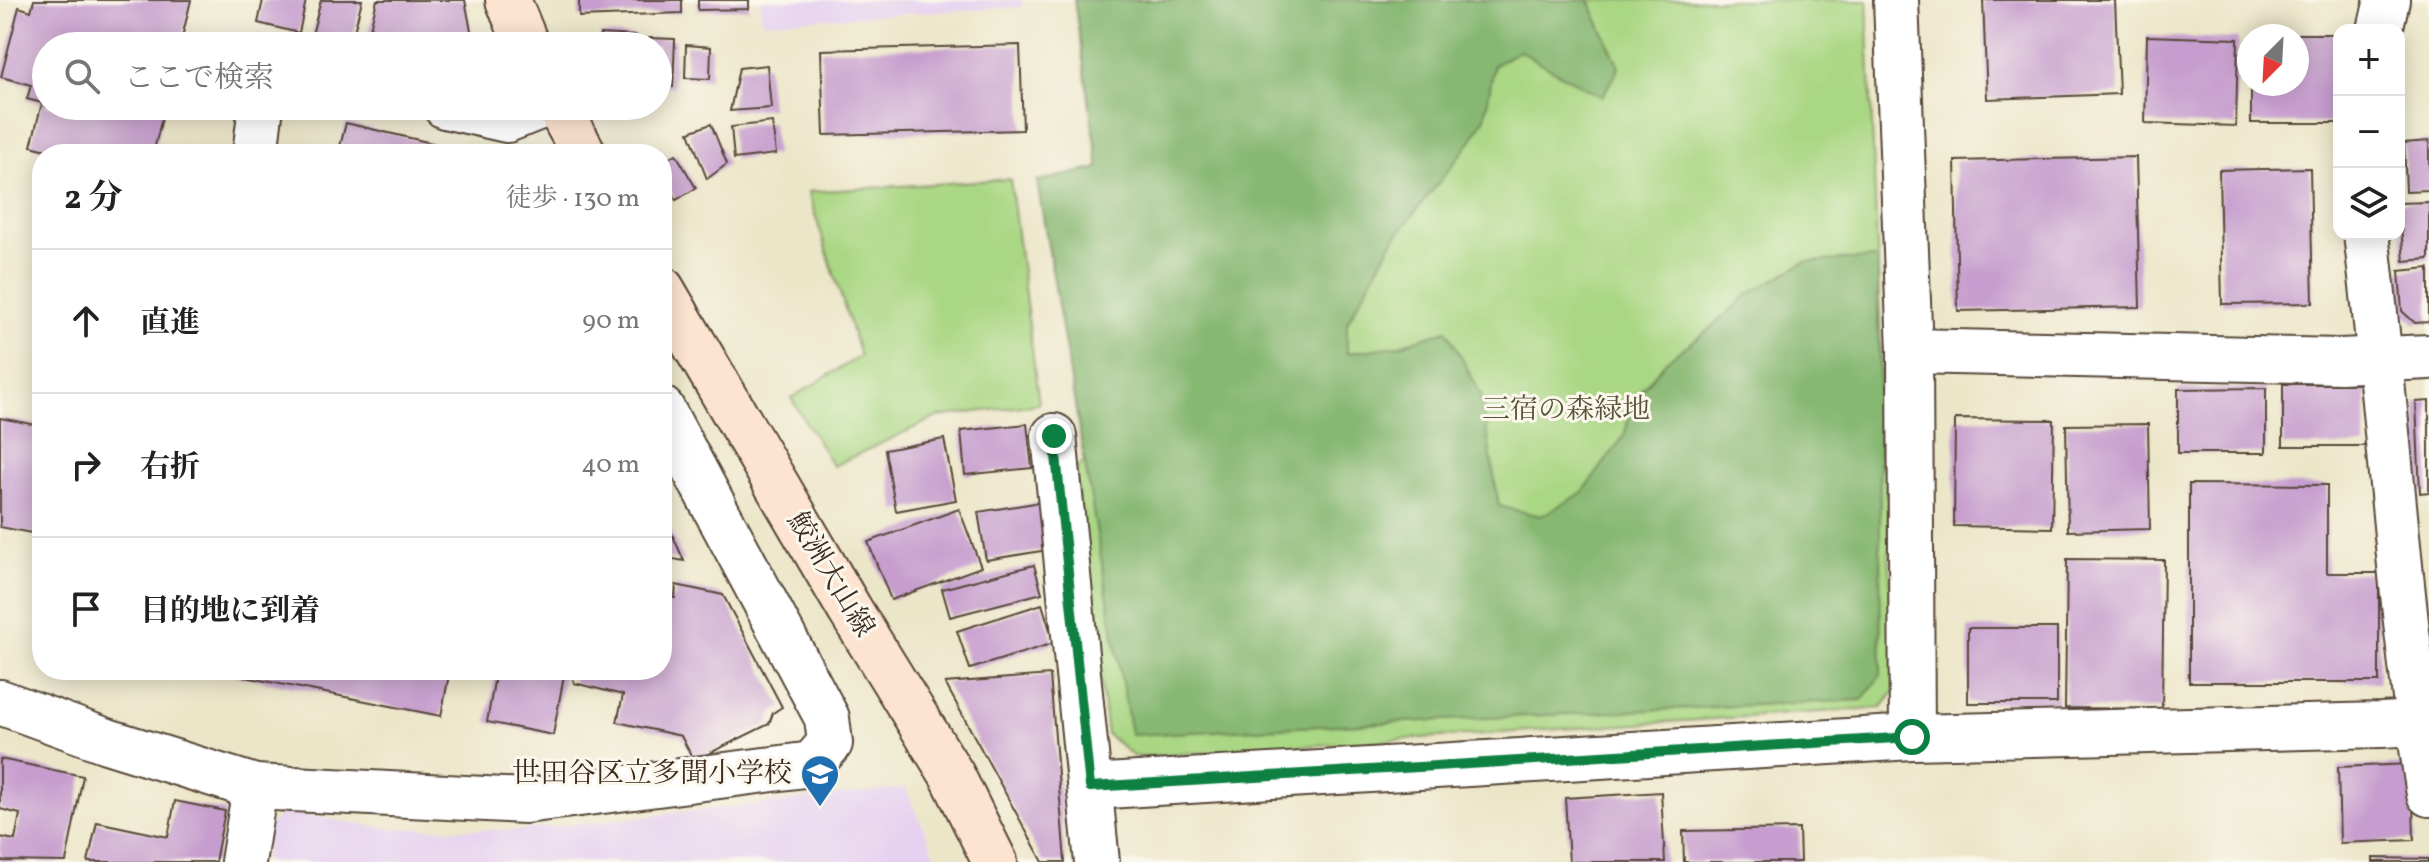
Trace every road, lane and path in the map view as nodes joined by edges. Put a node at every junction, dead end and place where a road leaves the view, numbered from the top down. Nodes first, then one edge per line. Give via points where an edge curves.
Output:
1 (508, 0) edge
2 (1896, 0) edge
3 (2387, 0) edge
4 (2381, 24) edge
5 (521, 32) edge
6 (259, 120) edge
7 (566, 120) edge
8 (256, 144) edge
9 (579, 144) edge
10 (2367, 240) edge
11 (672, 321) edge
12 (1910, 351) junction
13 (2429, 357) edge
14 (2382, 361) junction
15 (672, 428) edge
16 (1054, 436) dead end
17 (0, 702) edge
18 (2423, 721) edge
19 (1912, 737) junction
20 (255, 787) junction
21 (1090, 787) junction
22 (2429, 794) edge
23 (243, 862) edge
24 (995, 862) edge
25 (1097, 862) edge

1 - 5 main road
2 - 12 street
3 - 4 street
6 - 8 street
7 - 9 main road
10 - 14 street
11 - 24 main road, 鮫洲大山線 via 952,775
12 - 14 street
12 - 19 street
13 - 14 street
14 - 18 street
15 - 20 street via 827,718 830,743 812,764 525,801
16 - 21 street
17 - 20 street
18 - 19 street
18 - 22 street
19 - 21 street
20 - 23 street
21 - 25 street

